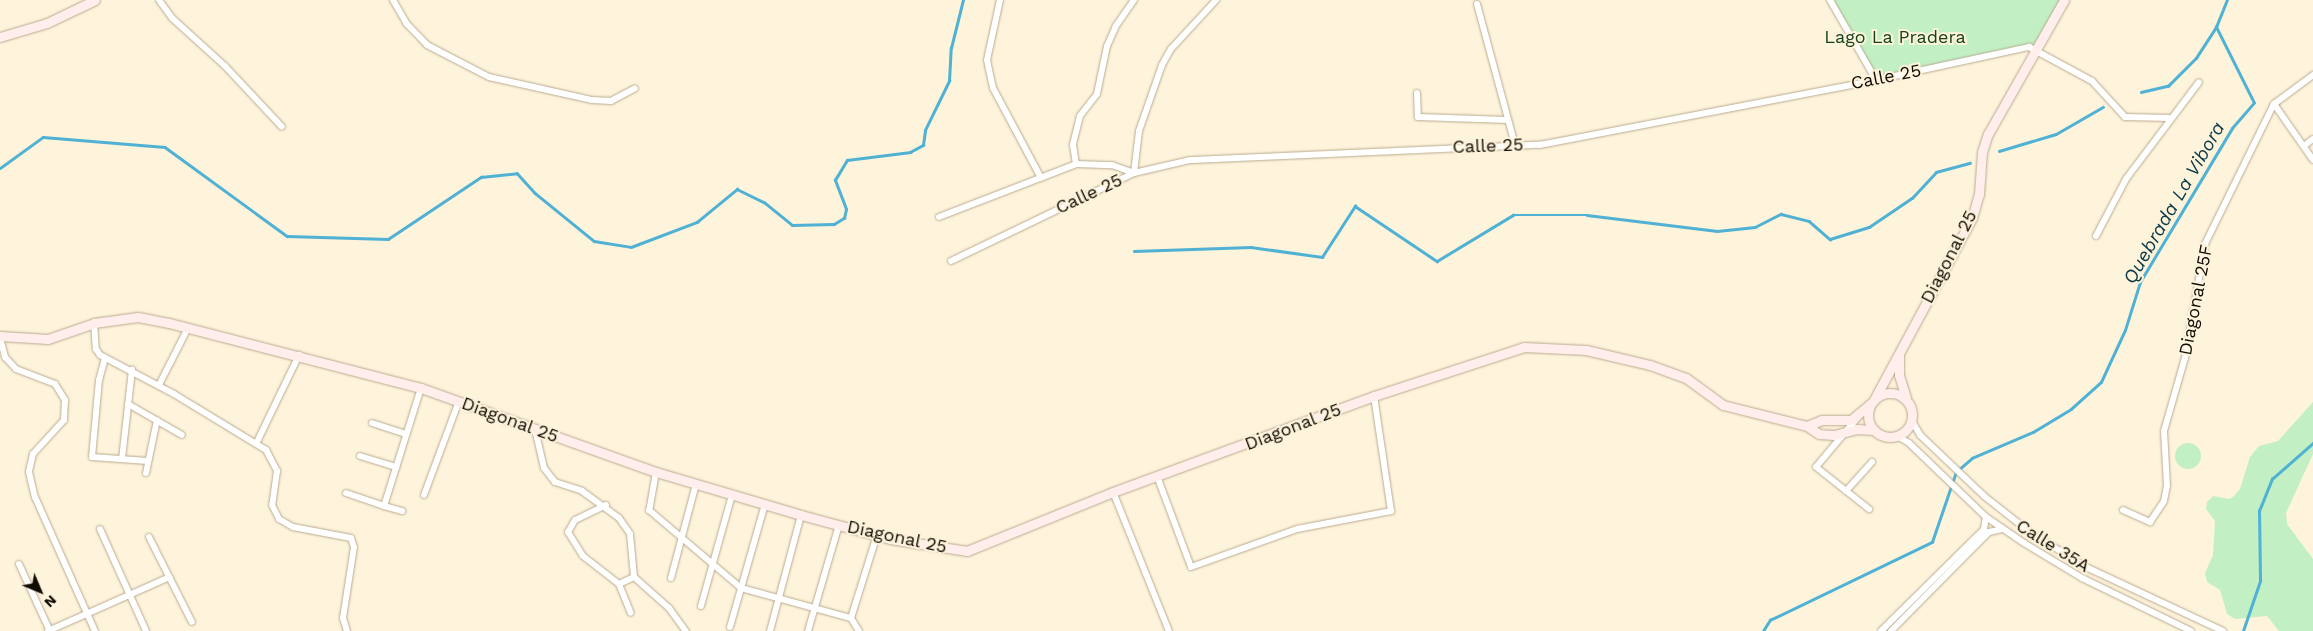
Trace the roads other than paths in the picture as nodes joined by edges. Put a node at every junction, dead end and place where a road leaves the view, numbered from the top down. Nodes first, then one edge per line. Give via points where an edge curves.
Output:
1 (95, 0) edge
2 (159, 0) edge
3 (394, 0) edge
4 (1000, 0) edge
5 (1134, 0) edge
6 (1216, 0) edge
7 (1830, 0) edge
8 (2064, 0) edge
9 (1477, 4) dead end
10 (0, 37) edge
11 (2036, 49) junction
12 (2313, 75) edge
13 (1876, 80) junction
14 (2199, 82) dead end
15 (635, 88) dead end
16 (1417, 93) dead end
17 (2274, 104) junction
18 (2169, 118) junction
19 (1508, 120) junction
20 (282, 127) dead end
21 (2313, 139) edge
22 (1515, 145) junction
23 (2304, 146) junction
24 (2313, 160) edge
25 (1076, 164) junction
26 (1134, 173) junction
27 (1040, 178) junction
28 (938, 217) dead end
29 (2096, 236) dead end
30 (951, 261) dead end
31 (94, 323) junction
32 (188, 328) junction
33 (0, 337) edge
34 (1900, 350) junction
35 (300, 355) junction
36 (105, 358) junction
37 (132, 370) junction
38 (158, 385) junction
39 (421, 388) junction
40 (1374, 396) junction
41 (1906, 399) junction
42 (458, 401) junction
43 (1873, 401) junction
44 (128, 404) junction
45 (1860, 414) junction
46 (157, 420) junction
47 (1912, 421) junction
48 (372, 423) dead end
49 (1807, 426) junction
50 (535, 429) junction
51 (1873, 430) junction
52 (1847, 431) junction
53 (182, 434) dead end
54 (406, 434) junction
55 (1897, 436) junction
56 (257, 442) junction
57 (360, 456) dead end
58 (122, 458) junction
59 (148, 461) junction
60 (1872, 462) dead end
61 (396, 467) junction
62 (656, 472) junction
63 (146, 473) dead end
64 (1157, 476) junction
65 (696, 484) junction
66 (1846, 490) junction
67 (1112, 492) junction
68 (346, 493) dead end
69 (424, 495) dead end
70 (732, 495) junction
71 (765, 504) junction
72 (606, 505) junction
73 (384, 506) junction
74 (1869, 509) dead end
75 (2123, 510) dead end
76 (402, 511) dead end
77 (801, 515) junction
78 (1986, 517) junction
79 (839, 525) junction
80 (100, 529) dead end
81 (2003, 529) junction
82 (877, 535) junction
83 (149, 537) dead end
84 (681, 539) junction
85 (19, 564) dead end
86 (712, 564) junction
87 (170, 577) junction
88 (634, 577) junction
89 (671, 578) dead end
90 (619, 584) junction
91 (741, 588) junction
92 (129, 594) junction
93 (778, 598) junction
94 (701, 606) dead end
95 (814, 608) junction
96 (87, 613) junction
97 (631, 613) dead end
98 (2179, 613) junction
99 (851, 618) junction
100 (192, 622) dead end
101 (2175, 624) junction
102 (730, 627) dead end
103 (49, 631) edge
104 (95, 631) edge
105 (146, 631) edge
106 (347, 631) edge
107 (686, 631) edge
108 (770, 631) edge
109 (808, 631) edge
110 (859, 631) edge
111 (1169, 631) edge
112 (1881, 631) edge
113 (1891, 631) edge
114 (2191, 631) edge
115 (2223, 631) edge

1 - 10 street via 47,23
2 - 20 street via 172,18 232,72
3 - 15 street via 407,24 427,45 489,77 592,100 611,101
4 - 27 street via 987,60 992,88
5 - 25 street via 1107,46 1097,94 1080,116 1072,145
6 - 26 street via 1171,49 1162,65 1139,131
7 - 13 street
8 - 11 street, Diagonal 25
9 - 19 street
11 - 13 street, Calle 25 via 2029,47
11 - 18 street via 2092,81 2125,117
11 - 34 street, Diagonal 25 via 1988,134 1972,218
12 - 17 street, Diagonal 25F
13 - 22 street, Calle 25 via 1540,144
14 - 18 street
16 - 19 street via 1418,117
17 - 23 street
17 - 75 street, Diagonal 25F via 2205,244 2185,358 2164,431 2167,486 2164,501 2150,522
18 - 29 street via 2126,179
19 - 22 street
21 - 23 street
22 - 26 street, Calle 25 via 1190,160
23 - 24 street
25 - 26 street via 1112,164
25 - 27 street
26 - 30 street, Calle 25
27 - 28 street
31 - 32 street, Diagonal 25 via 138,317
31 - 33 street, Diagonal 25 via 48,339
31 - 36 street via 96,349
32 - 35 street, Diagonal 25
32 - 38 street
33 - 96 street via 5,357 16,369 55,384 65,400 64,420 33,454 29,472 34,497
34 - 41 street, Diagonal 25 via 1899,375
34 - 43 street, Diagonal 25
35 - 39 street, Diagonal 25
35 - 56 street
36 - 37 street
36 - 58 street via 99,380 92,457
37 - 38 street
37 - 44 street
38 - 56 street
39 - 42 street, Diagonal 25
39 - 54 street
40 - 49 street, Diagonal 25 via 1510,350 1586,350 1650,365 1686,378 1723,405 1737,410
40 - 64 street, Diagonal 25
40 - 64 street via 1391,511 1297,529 1191,567
41 - 43 street via 1887,392
41 - 47 street via 1912,409
42 - 50 street, Diagonal 25
42 - 69 street
43 - 45 street, Diagonal 25
43 - 51 street via 1868,417
44 - 46 street
44 - 58 street
45 - 49 street, Diagonal 25 via 1851,420 1822,420
45 - 52 street
46 - 53 street
46 - 59 street
47 - 55 street
47 - 98 street, Calle 35A via 1920,434 1984,496 2031,534 2088,568
48 - 54 street
49 - 52 street, Diagonal 25 via 1819,434 1834,435
50 - 62 street, Diagonal 25
50 - 72 street via 544,468 555,482
51 - 52 street, Diagonal 25
51 - 55 street via 1884,437
52 - 66 street via 1816,467
54 - 61 street
55 - 78 street, Calle 35A via 1909,443
56 - 106 street via 275,462 277,471 272,505 279,519 293,527 350,538 354,547 343,618
57 - 61 street
58 - 59 street
59 - 63 street
60 - 66 street
61 - 73 street
62 - 65 street, Diagonal 25
62 - 84 street via 649,510
64 - 67 street, Diagonal 25
65 - 70 street, Diagonal 25
65 - 84 street
66 - 74 street
67 - 82 street, Diagonal 25 via 967,551
67 - 111 street
68 - 73 street
70 - 71 street, Diagonal 25
70 - 86 street
71 - 77 street, Diagonal 25
71 - 91 street
72 - 88 street via 630,534
72 - 90 street via 575,520 568,532 583,556
73 - 76 street
77 - 79 street, Diagonal 25
77 - 93 street
78 - 81 street, Calle 35A
78 - 112 street via 1984,529
79 - 82 street, Diagonal 25
79 - 95 street
80 - 92 street
81 - 101 street, Calle 35A via 2082,578
81 - 113 street via 1989,532
82 - 99 street
83 - 87 street
84 - 86 street
84 - 89 street
85 - 103 street
86 - 91 street
86 - 94 street
87 - 92 street
87 - 100 street
88 - 90 street
88 - 107 street via 669,608
90 - 97 street
91 - 93 street
91 - 102 street
92 - 96 street
92 - 105 street
93 - 95 street
93 - 108 street
95 - 99 street
95 - 109 street
96 - 103 street
96 - 104 street
98 - 101 street
98 - 115 street, Calle 35A
99 - 110 street
101 - 114 street, Calle 35A

